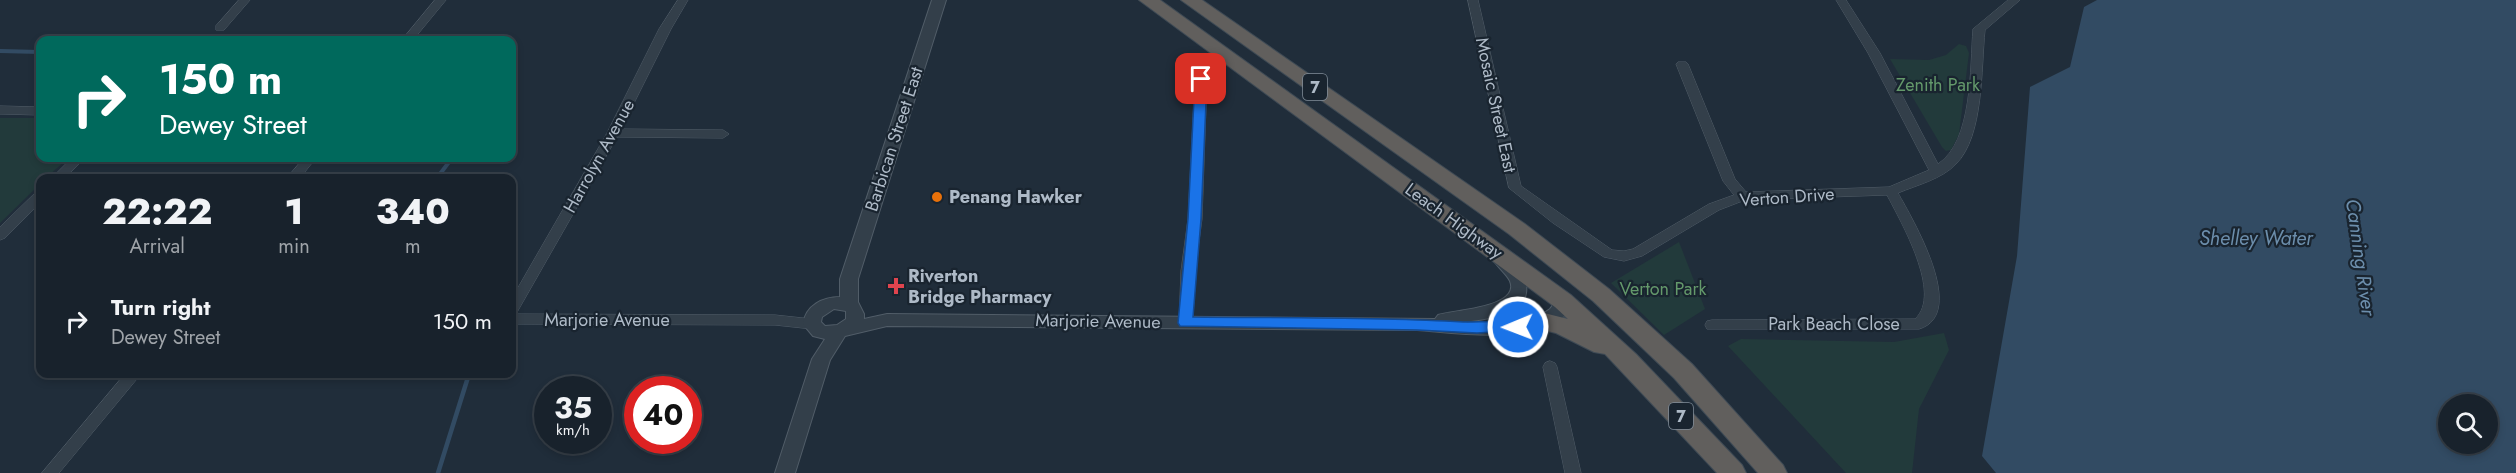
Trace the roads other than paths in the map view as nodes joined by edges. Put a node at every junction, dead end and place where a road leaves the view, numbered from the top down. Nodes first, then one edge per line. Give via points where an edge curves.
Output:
1 (245, 0) edge
2 (441, 0) edge
3 (683, 0) edge
4 (939, 0) edge
5 (1150, 0) edge
6 (1190, 0) edge
7 (1473, 0) edge
8 (1841, 0) edge
9 (2015, 0) edge
10 (220, 28) dead end
11 (410, 36) edge
12 (1682, 64) dead end
13 (1201, 79) dead end
14 (0, 110) edge
15 (36, 111) edge
16 (613, 133) junction
17 (723, 134) dead end
18 (76, 162) edge
19 (307, 162) edge
20 (1936, 172) junction
21 (62, 174) edge
22 (296, 174) edge
23 (1891, 191) junction
24 (1743, 196) junction
25 (36, 200) edge
26 (0, 235) edge
27 (1494, 249) junction
28 (1624, 256) joint
29 (1554, 257) junction
30 (849, 279) junction
31 (1563, 301) junction
32 (516, 303) edge
33 (852, 308) junction
34 (819, 318) junction
35 (516, 320) edge
36 (887, 320) junction
37 (1540, 321) junction
38 (1186, 323) junction
39 (1417, 324) junction
40 (1712, 326) dead end
41 (840, 331) junction
42 (821, 359) junction
43 (1628, 360) junction
44 (1550, 367) dead end
45 (130, 378) edge
46 (50, 473) edge
47 (785, 473) edge
48 (1573, 473) edge
49 (1733, 473) edge
50 (1774, 473) edge

1 - 10 street
2 - 11 street
3 - 16 street, Harrolyn Avenue
4 - 30 street, Barbican Street East
5 - 27 highway, Leach Highway / 7
6 - 29 highway, Leach Highway / 7
7 - 28 street, Mosaic Street East via 1515,188 1609,254
8 - 20 street via 1874,53
9 - 20 street via 1979,29 1966,138 1952,161
12 - 24 street via 1729,181
13 - 38 street
14 - 15 street
16 - 17 street
16 - 32 street, Harrolyn Avenue
18 - 21 street
19 - 22 street
20 - 23 street
23 - 24 street, Verton Drive
23 - 40 street, Park Beach Close via 1926,264 1931,298 1929,313 1919,324
24 - 28 street, Verton Drive via 1714,207 1637,253
25 - 26 street
27 - 31 highway, Leach Highway / 7
27 - 39 street, Marjorie Avenue via 1519,283 1514,300 1490,311
29 - 31 highway via 1569,285
29 - 50 highway, Leach Highway / 7 via 1683,371
30 - 33 street, Barbican Street East
30 - 34 street, Barbican Street East
31 - 37 street, Marjorie Avenue via 1558,312
31 - 43 highway, Leach Highway / 7
33 - 34 street, Marjorie Avenue via 839,302
33 - 36 street, Marjorie Avenue
33 - 41 street via 852,324
34 - 35 street, Marjorie Avenue
34 - 41 street, Marjorie Avenue
34 - 42 street
36 - 38 street, Marjorie Avenue
36 - 41 street, Marjorie Avenue
37 - 39 street, Marjorie Avenue via 1518,327
37 - 43 highway via 1562,326
38 - 39 street, Marjorie Avenue
41 - 42 street
42 - 47 street
43 - 49 highway, Leach Highway / 7
44 - 48 street
45 - 46 street

